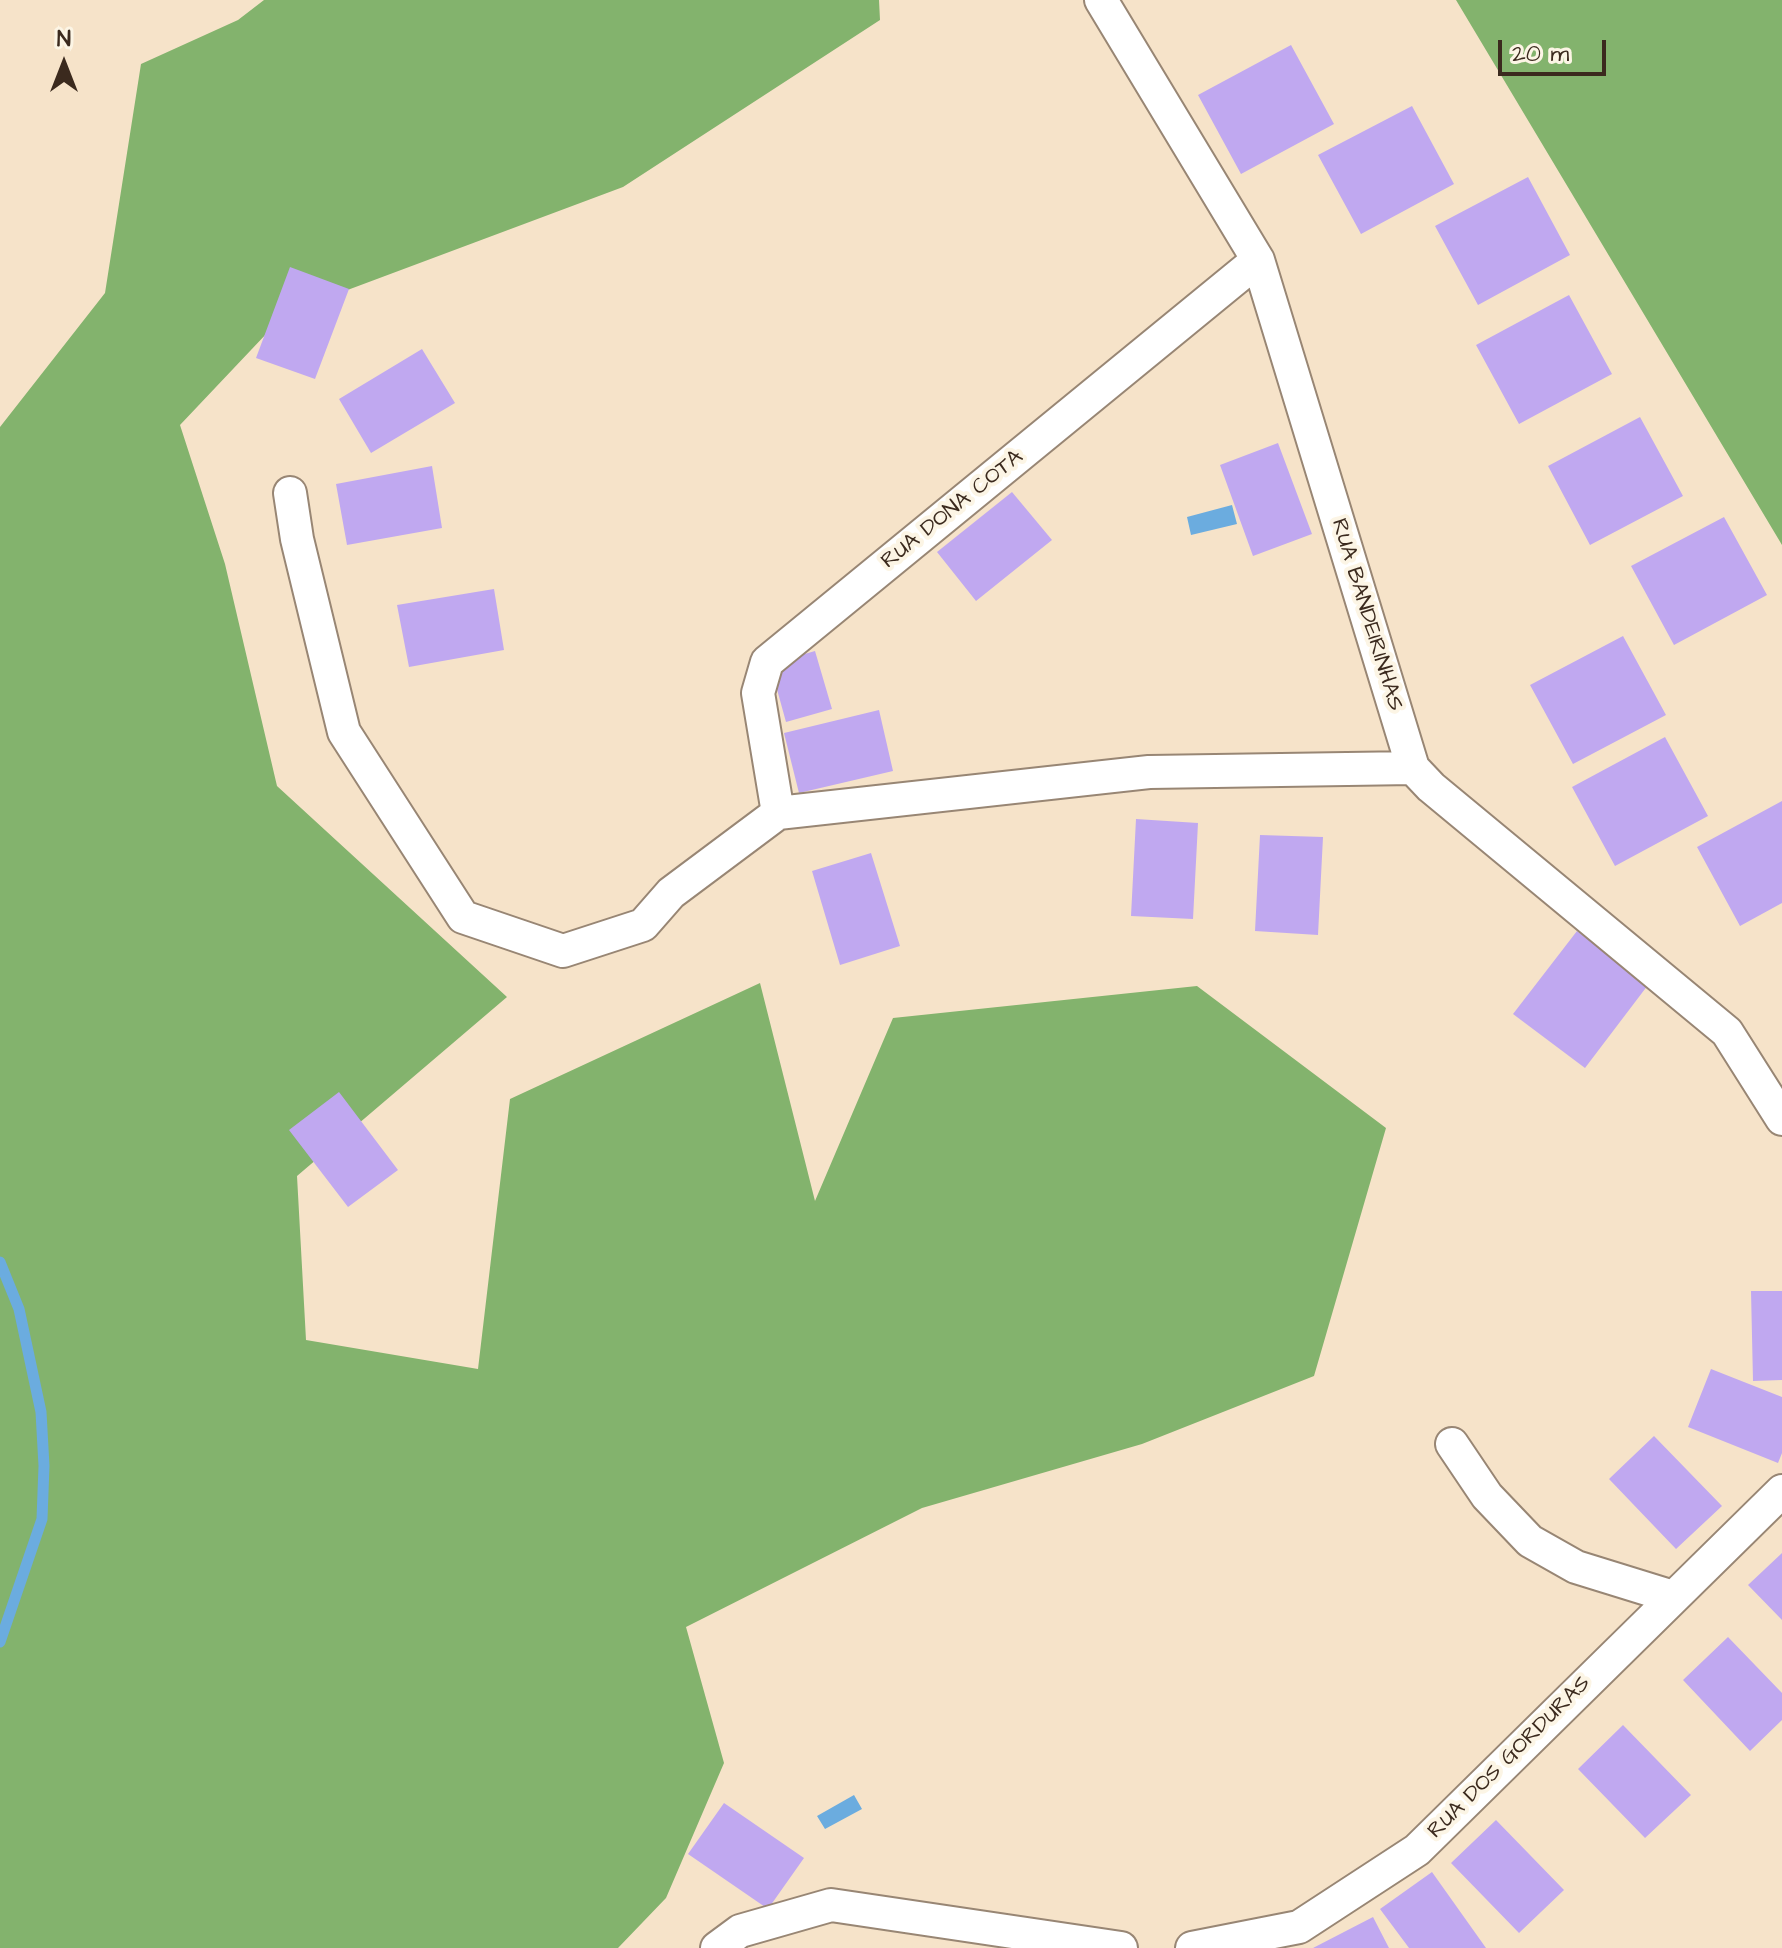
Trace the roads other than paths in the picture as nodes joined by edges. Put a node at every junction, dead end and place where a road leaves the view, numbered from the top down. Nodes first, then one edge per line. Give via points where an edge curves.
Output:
1 (1101, 0) edge
2 (1258, 260) junction
3 (290, 493) dead end
4 (1413, 768) junction
5 (778, 813) junction
6 (1782, 1119) edge
7 (1452, 1444) dead end
8 (1782, 1491) edge
9 (1673, 1597) junction
10 (717, 1948) edge
11 (1121, 1948) edge
12 (1192, 1948) edge

1 - 2 street, RUA BANDEIRINHAS
2 - 4 street, RUA BANDEIRINHAS
2 - 5 street, RUA DONA COTA via 767,662 758,693
3 - 5 street via 344,732 463,917 563,951 629,930 643,925 671,893
4 - 5 street via 1149,772
4 - 6 street, RUA BANDEIRINHAS via 1727,1032
7 - 9 street via 1487,1496 1530,1541 1576,1567
8 - 9 street, RUA DOS GORDURAS
9 - 12 street, RUA DOS GORDURAS via 1417,1850 1299,1927
10 - 11 street via 740,1931 831,1905

